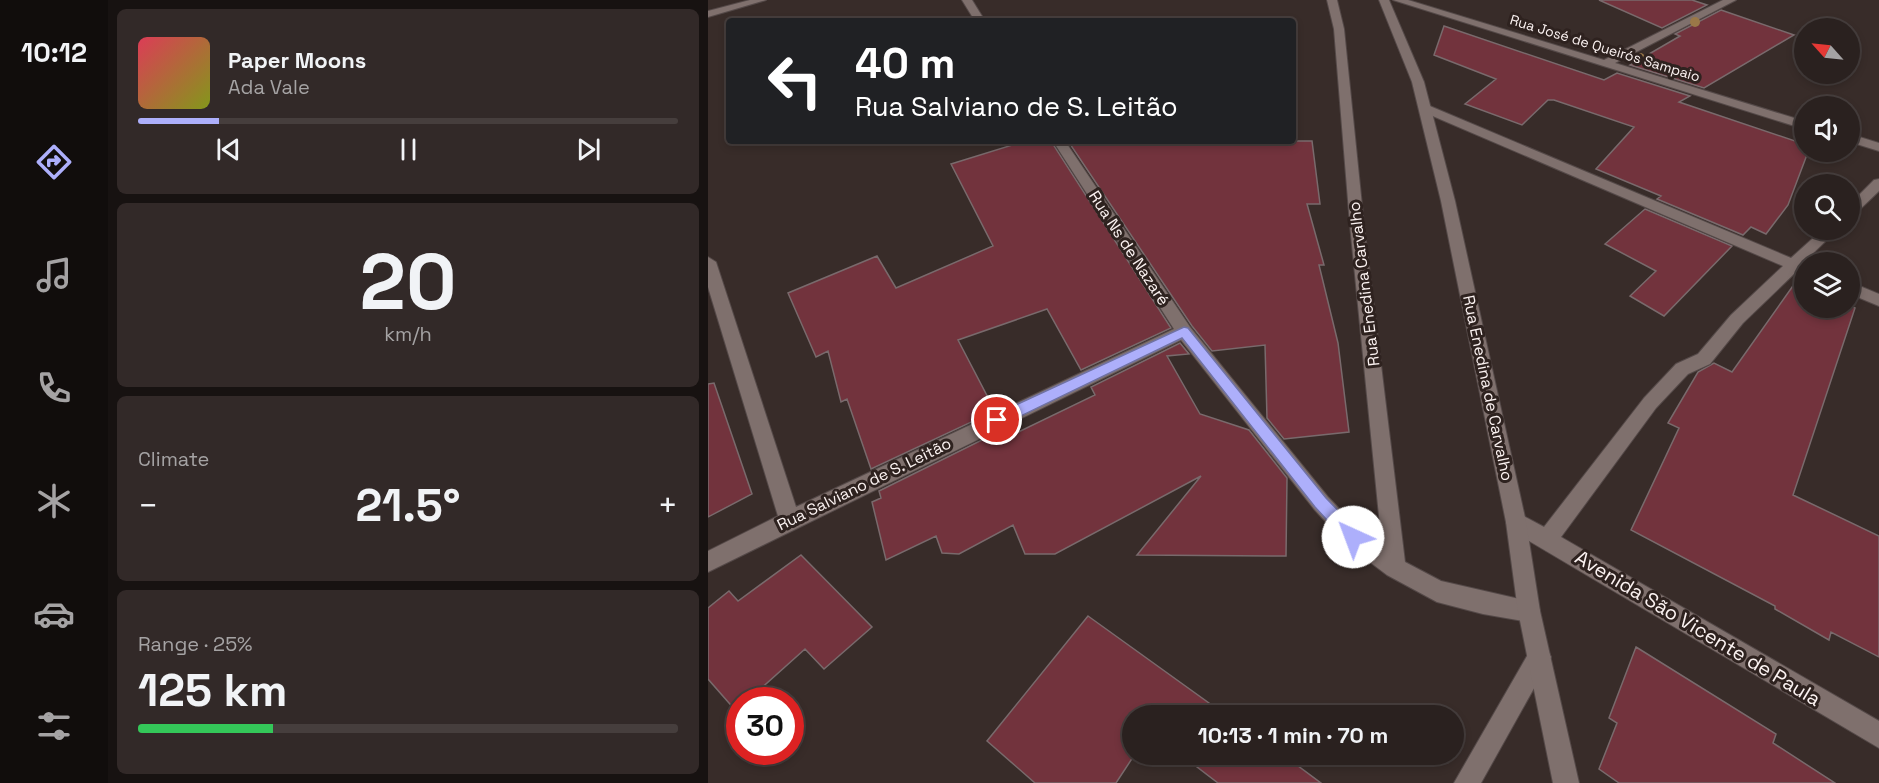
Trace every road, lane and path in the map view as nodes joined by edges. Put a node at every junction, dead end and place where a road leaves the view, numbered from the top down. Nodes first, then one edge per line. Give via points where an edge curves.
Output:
1 (760, 0) edge
2 (967, 0) edge
3 (1332, 0) edge
4 (1384, 0) edge
5 (1731, 0) edge
6 (1404, 1) edge
7 (708, 14) edge
8 (978, 18) edge
9 (1605, 64) junction
10 (1425, 108) junction
11 (1794, 122) edge
12 (1860, 141) edge
13 (1061, 144) edge
14 (1879, 147) edge
15 (1879, 183) edge
16 (1860, 201) edge
17 (1822, 240) edge
18 (1812, 252) edge
19 (708, 262) edge
20 (1794, 266) edge
21 (1794, 272) edge
22 (1860, 292) edge
23 (1879, 300) edge
24 (1184, 331) junction
25 (789, 520) junction
26 (1516, 522) junction
27 (1547, 539) junction
28 (708, 562) edge
29 (1395, 568) junction
30 (1528, 611) junction
31 (1539, 657) junction
32 (1879, 735) edge
33 (1467, 783) edge
34 (1566, 783) edge

1 - 7 street
2 - 8 street
3 - 29 street, Rua Enedina Carvalho via 1339,28
4 - 10 street, Rua Enedina de Carvalho
5 - 9 street
6 - 9 street, Rua José de Queirós Sampaio
9 - 11 street, Rua José de Queirós Sampaio
10 - 20 street
10 - 26 street, Rua Enedina de Carvalho
12 - 14 street
13 - 24 street, Rua Ns de Nazaré
15 - 16 street
17 - 18 street
19 - 25 street
21 - 27 street via 1737,319 1704,359 1682,369 1650,403
22 - 23 street
24 - 25 street, Rua Salviano de S. Leitão
24 - 29 street, Rua Ns de Nazaré via 1321,502 1353,537
25 - 28 street, Rua Salviano de S. Leitão
26 - 27 street, Avenida São Vicente de Paula
26 - 30 street, Rua Enedina de Carvalho
27 - 32 street, Avenida São Vicente de Paula
29 - 30 street, Rua Ns de Nazaré via 1437,591
30 - 31 street, Rua Enedina de Carvalho
31 - 33 street
31 - 34 street, Rua Enedina de Carvalho

